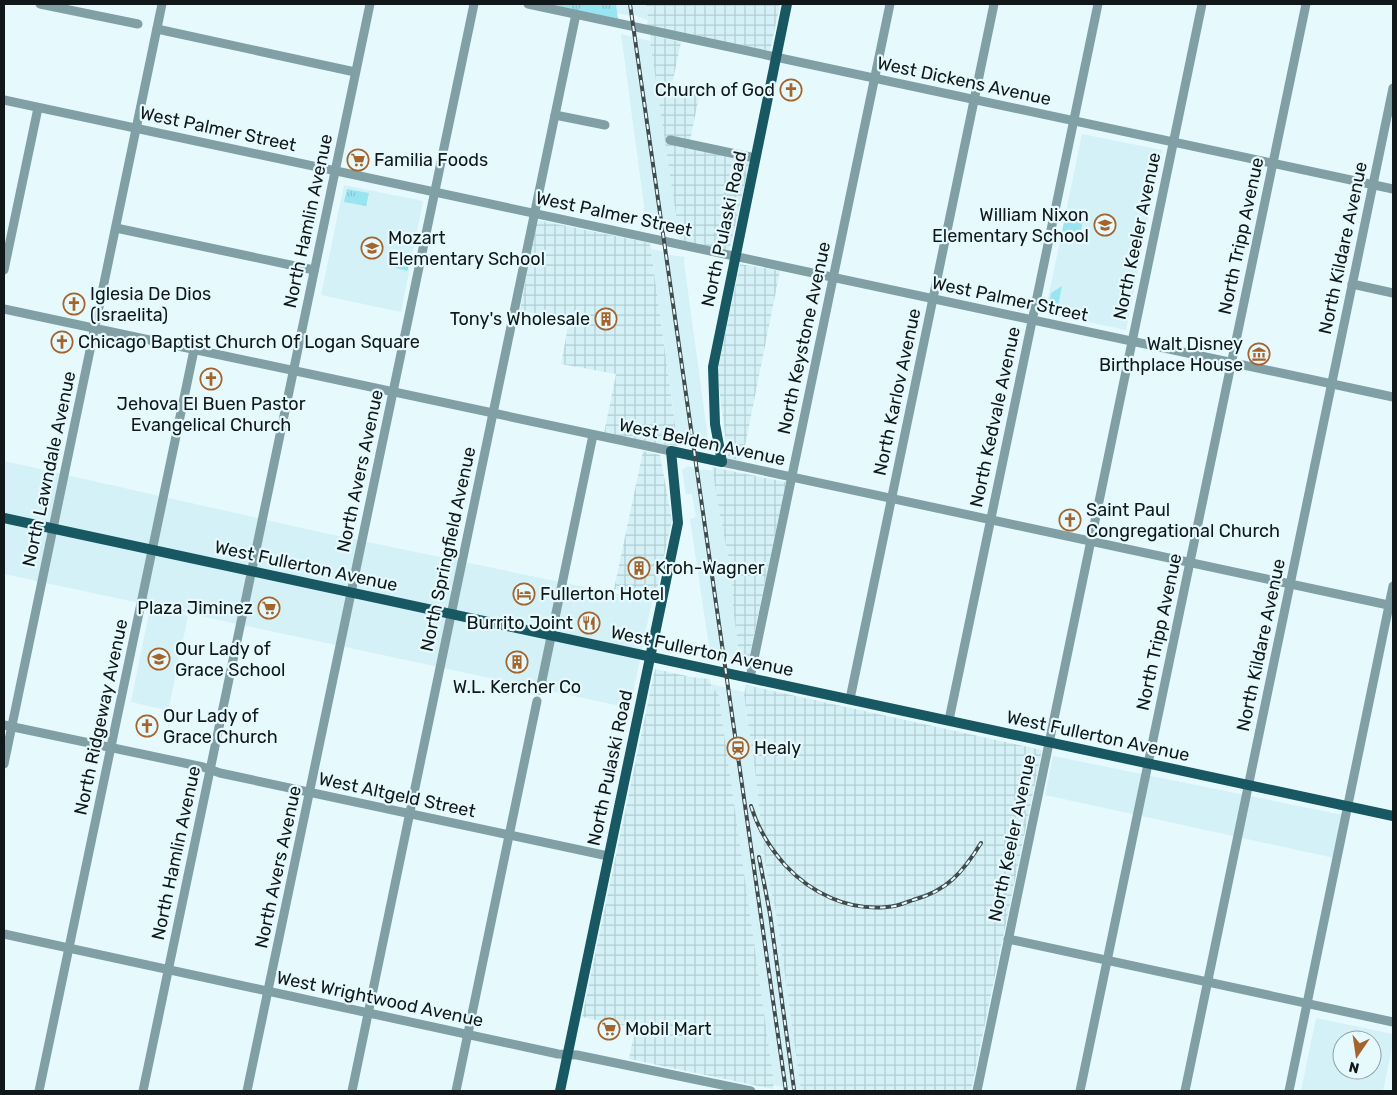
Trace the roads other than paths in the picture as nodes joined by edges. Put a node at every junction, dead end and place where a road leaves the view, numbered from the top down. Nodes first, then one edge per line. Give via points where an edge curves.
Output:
1 (40, 4) edge
2 (162, 4) edge
3 (370, 4) edge
4 (474, 4) edge
5 (528, 4) edge
6 (787, 4) edge
7 (890, 4) edge
8 (994, 4) edge
9 (1098, 4) edge
10 (1202, 4) edge
11 (1306, 4) edge
12 (576, 14) junction
13 (138, 24) dead end
14 (157, 29) junction
15 (776, 57) junction
16 (356, 72) junction
17 (874, 78) junction
18 (1393, 88) edge
19 (4, 100) edge
20 (974, 100) junction
21 (38, 108) junction
22 (555, 115) junction
23 (1074, 121) junction
24 (605, 126) dead end
25 (136, 129) junction
26 (670, 140) dead end
27 (1173, 142) junction
28 (755, 158) junction
29 (1272, 164) junction
30 (335, 171) junction
31 (1373, 185) junction
32 (1393, 189) edge
33 (435, 192) junction
34 (534, 214) junction
35 (116, 228) junction
36 (735, 256) junction
37 (4, 270) edge
38 (314, 270) junction
39 (833, 277) junction
40 (1352, 284) junction
41 (1393, 293) edge
42 (933, 299) junction
43 (4, 309) edge
44 (1032, 320) junction
45 (95, 328) junction
46 (1132, 341) junction
47 (194, 350) junction
48 (1231, 362) junction
49 (293, 371) junction
50 (1332, 384) junction
51 (393, 392) junction
52 (1393, 397) edge
53 (492, 414) junction
54 (593, 435) junction
55 (671, 451) junction
56 (722, 462) junction
57 (792, 478) junction
58 (892, 499) junction
59 (4, 518) edge
60 (991, 520) junction
61 (53, 529) junction
62 (1090, 542) junction
63 (152, 550) junction
64 (1190, 563) junction
65 (252, 571) junction
66 (1290, 584) junction
67 (1393, 586) edge
68 (351, 592) junction
69 (1391, 606) edge
70 (451, 614) junction
71 (551, 635) junction
72 (650, 656) junction
73 (750, 678) junction
74 (540, 690) dead end
75 (850, 699) junction
76 (537, 702) dead end
77 (949, 720) junction
78 (8, 726) edge
79 (1049, 742) junction
80 (111, 748) junction
81 (1148, 763) junction
82 (4, 764) edge
83 (210, 770) junction
84 (1248, 784) junction
85 (310, 793) junction
86 (1348, 806) junction
87 (410, 814) junction
88 (1393, 816) edge
89 (509, 835) junction
90 (608, 856) junction
91 (4, 934) edge
92 (1008, 940) junction
93 (69, 948) junction
94 (1107, 962) junction
95 (168, 970) junction
96 (1207, 983) junction
97 (268, 991) junction
98 (1307, 1004) junction
99 (368, 1013) junction
100 (1393, 1022) edge
101 (468, 1034) junction
102 (567, 1054) junction
103 (39, 1091) edge
104 (143, 1091) edge
105 (248, 1091) edge
106 (352, 1091) edge
107 (456, 1091) edge
108 (560, 1091) edge
109 (751, 1091) edge
110 (977, 1091) edge
111 (1080, 1091) edge
112 (1185, 1091) edge
113 (1289, 1091) edge

1 - 13 street
2 - 14 street, North Lawndale Avenue
3 - 16 street, North Hamlin Avenue
4 - 33 street, North Avers Avenue
5 - 12 street, West Dickens Avenue
6 - 15 main road, North Pulaski Road
7 - 17 street, North Keystone Avenue
8 - 20 street, North Karlov Avenue
9 - 23 street, North Kedvale Avenue
10 - 27 street, North Keeler Avenue
11 - 29 street, North Tripp Avenue
12 - 15 street, West Dickens Avenue
12 - 22 street, North Springfield Avenue
14 - 16 street
14 - 25 street, North Lawndale Avenue
15 - 17 street, West Dickens Avenue
15 - 28 main road, North Pulaski Road
16 - 30 street, North Hamlin Avenue
17 - 20 street, West Dickens Avenue
17 - 39 street, North Keystone Avenue
18 - 31 street, North Kildare Avenue
19 - 21 street, West Palmer Street
20 - 23 street, West Dickens Avenue
20 - 42 street, North Karlov Avenue
21 - 25 street, West Palmer Street
21 - 37 street
22 - 24 street
22 - 34 street, North Springfield Avenue
23 - 27 street, West Dickens Avenue
23 - 44 street, North Kedvale Avenue
25 - 30 street, West Palmer Street
25 - 35 street, North Lawndale Avenue
26 - 28 street
27 - 29 street, West Dickens Avenue
27 - 46 street, North Keeler Avenue
28 - 36 main road, North Pulaski Road
29 - 31 street, West Dickens Avenue
29 - 48 street, North Tripp Avenue
30 - 33 street, West Palmer Street
30 - 38 street, North Hamlin Avenue
31 - 32 street, West Dickens Avenue
31 - 40 street, North Kildare Avenue
33 - 34 street, West Palmer Street
33 - 51 street, North Avers Avenue
34 - 36 street, West Palmer Street
34 - 53 street, North Springfield Avenue
35 - 38 street
35 - 45 street, North Lawndale Avenue
36 - 39 street, West Palmer Street
36 - 56 main road, North Pulaski Road via 713,366 715,424
38 - 49 street, North Hamlin Avenue
39 - 42 street, West Palmer Street
39 - 57 street, North Keystone Avenue
40 - 41 street
40 - 50 street, North Kildare Avenue
42 - 44 street, West Palmer Street
42 - 58 street, North Karlov Avenue
43 - 45 street, West Belden Avenue
44 - 46 street, West Palmer Street
44 - 60 street, North Kedvale Avenue
45 - 47 street, West Belden Avenue
45 - 61 street, North Lawndale Avenue
46 - 48 street, West Palmer Street
46 - 62 street, North Keeler Avenue
47 - 49 street, West Belden Avenue
47 - 63 street, North Ridgeway Avenue
48 - 50 street, West Palmer Street
48 - 64 street, North Tripp Avenue
49 - 51 street, West Belden Avenue
49 - 65 street, North Hamlin Avenue
50 - 52 street, West Palmer Street
50 - 66 street, North Kildare Avenue
51 - 53 street, West Belden Avenue
51 - 68 street, North Avers Avenue
53 - 54 street, West Belden Avenue
53 - 70 street, North Springfield Avenue
54 - 55 street, West Belden Avenue
54 - 71 street
55 - 56 main road, West Belden Avenue
55 - 72 main road, North Pulaski Road via 678,523
56 - 57 street, West Belden Avenue
57 - 58 street, West Belden Avenue
57 - 73 street, North Keystone Avenue
58 - 60 street, West Belden Avenue
58 - 75 street, North Karlov Avenue
59 - 61 main road, West Fullerton Avenue
60 - 62 street, West Belden Avenue
60 - 77 street, North Kedvale Avenue
61 - 63 main road, West Fullerton Avenue
61 - 78 street, North Lawndale Avenue
62 - 64 street, West Belden Avenue
62 - 79 street, North Keeler Avenue
63 - 65 main road, West Fullerton Avenue
63 - 80 street, North Ridgeway Avenue
64 - 66 street, West Belden Avenue
64 - 81 street, North Tripp Avenue
65 - 68 main road, West Fullerton Avenue
65 - 83 street, North Hamlin Avenue
66 - 69 street, West Belden Avenue
66 - 84 street, North Kildare Avenue
67 - 69 street
68 - 70 main road, West Fullerton Avenue
68 - 85 street, North Avers Avenue
69 - 86 street
70 - 71 main road, West Fullerton Avenue
70 - 87 street, North Springfield Avenue
71 - 72 main road, West Fullerton Avenue
71 - 74 street
72 - 73 main road, West Fullerton Avenue
72 - 90 main road, North Pulaski Road
73 - 75 main road, West Fullerton Avenue
75 - 77 main road, West Fullerton Avenue
76 - 89 street
77 - 79 main road, West Fullerton Avenue
78 - 80 street, West Altgeld Street
78 - 82 street, North Lawndale Avenue
79 - 81 main road, West Fullerton Avenue
79 - 92 street, North Keeler Avenue
80 - 83 street, West Altgeld Street
80 - 93 street, North Ridgeway Avenue
81 - 84 main road, West Fullerton Avenue
81 - 94 street, North Tripp Avenue
83 - 85 street, West Altgeld Street
83 - 95 street, North Hamlin Avenue
84 - 86 main road, West Fullerton Avenue
84 - 96 street, North Kildare Avenue
85 - 87 street, West Altgeld Street
85 - 97 street, North Avers Avenue
86 - 88 main road, West Fullerton Avenue
86 - 98 street
87 - 89 street, West Altgeld Street
87 - 99 street, North Springfield Avenue
89 - 90 street, West Altgeld Street
89 - 101 street
90 - 102 main road, North Pulaski Road
91 - 93 street, West Wrightwood Avenue
92 - 94 street
92 - 110 street, North Keeler Avenue
93 - 95 street, West Wrightwood Avenue
93 - 103 street, North Ridgeway Avenue
94 - 96 street
94 - 111 street, North Tripp Avenue
95 - 97 street, West Wrightwood Avenue
95 - 104 street, North Hamlin Avenue
96 - 98 street
96 - 112 street, North Kildare Avenue
97 - 99 street, West Wrightwood Avenue
97 - 105 street, North Avers Avenue
98 - 100 street
98 - 113 street
99 - 101 street, West Wrightwood Avenue
99 - 106 street, North Springfield Avenue
101 - 102 street, West Wrightwood Avenue
101 - 107 street
102 - 108 main road, North Pulaski Road
102 - 109 street, West Wrightwood Avenue

